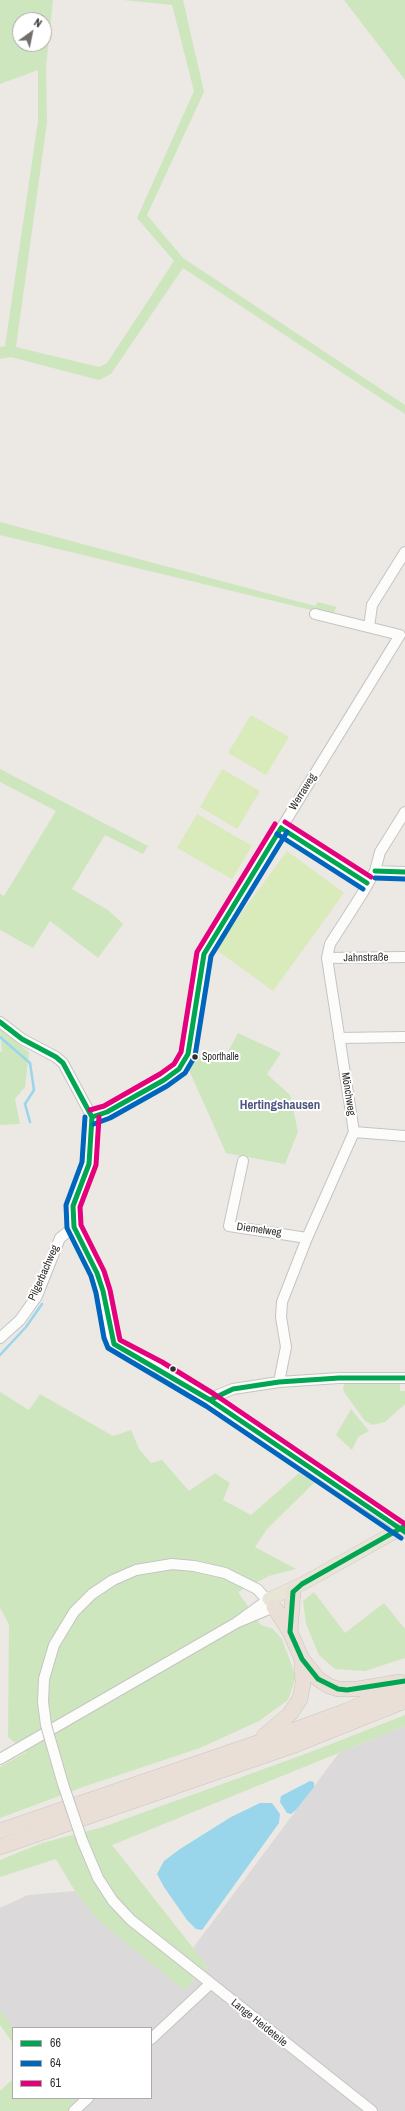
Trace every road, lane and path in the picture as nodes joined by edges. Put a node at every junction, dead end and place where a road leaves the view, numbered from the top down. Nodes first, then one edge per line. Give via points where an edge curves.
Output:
1 (405, 552) edge
2 (315, 614) dead end
3 (369, 628) junction
4 (405, 812) edge
5 (281, 828) junction
6 (375, 871) junction
7 (405, 872) edge
8 (367, 883) junction
9 (405, 957) edge
10 (327, 958) junction
11 (0, 1022) edge
12 (405, 1037) edge
13 (339, 1038) junction
14 (92, 1118) junction
15 (354, 1132) junction
16 (405, 1136) edge
17 (242, 1161) dead end
18 (74, 1227) junction
19 (307, 1238) junction
20 (0, 1338) edge
21 (405, 1378) edge
22 (279, 1382) junction
23 (210, 1400) junction
24 (404, 1529) edge
25 (298, 1588) junction
26 (271, 1603) junction
27 (290, 1632) junction
28 (302, 1658) junction
29 (405, 1681) edge
30 (405, 1686) edge
31 (405, 1702) edge
32 (244, 1747) junction
33 (0, 1759) edge
34 (0, 1831) edge
35 (0, 1847) edge
36 (210, 1984) junction
37 (152, 2038) edge
38 (87, 2099) edge
39 (74, 2111) edge
40 (372, 2111) edge

1 - 3 street via 372,606
2 - 3 street, Werraweg
3 - 5 street, Werraweg via 400,635
4 - 6 street, Mönchweg via 380,852
5 - 8 street
5 - 14 street, Werraweg via 204,954 189,1049 180,1069
6 - 7 street
6 - 8 street, Mönchweg
8 - 10 street, Mönchweg via 330,944
9 - 10 street, Jahnstraße
10 - 13 street, Mönchweg
11 - 14 street via 63,1063
12 - 13 street
13 - 15 street, Mönchweg
14 - 18 street via 89,1164 73,1206
15 - 16 street
15 - 19 street
17 - 19 street, Diemelweg via 229,1226
18 - 20 street, Pilgerbachweg via 60,1238 37,1296 20,1320
18 - 23 street via 97,1272 114,1344
19 - 22 street via 282,1302 281,1317 286,1348
21 - 22 street via 339,1378
22 - 23 street via 233,1389
23 - 24 street
24 - 25 main road
25 - 26 main road
25 - 27 highway
26 - 27 highway
26 - 33 street
26 - 36 street, Lange Heideteile, bridge via 250,1584 234,1576 194,1566 172,1564 147,1567 113,1580 92,1594 74,1612 54,1645 44,1679 46,1725 82,1840 98,1878 122,1911 141,1929
27 - 28 highway
28 - 29 highway via 318,1679 338,1689 358,1689
28 - 32 highway via 304,1684 296,1706 271,1732
30 - 32 highway via 346,1711
31 - 35 highway via 285,1748
32 - 34 highway
36 - 37 street
36 - 40 street, Lange Heideteile
38 - 39 street

